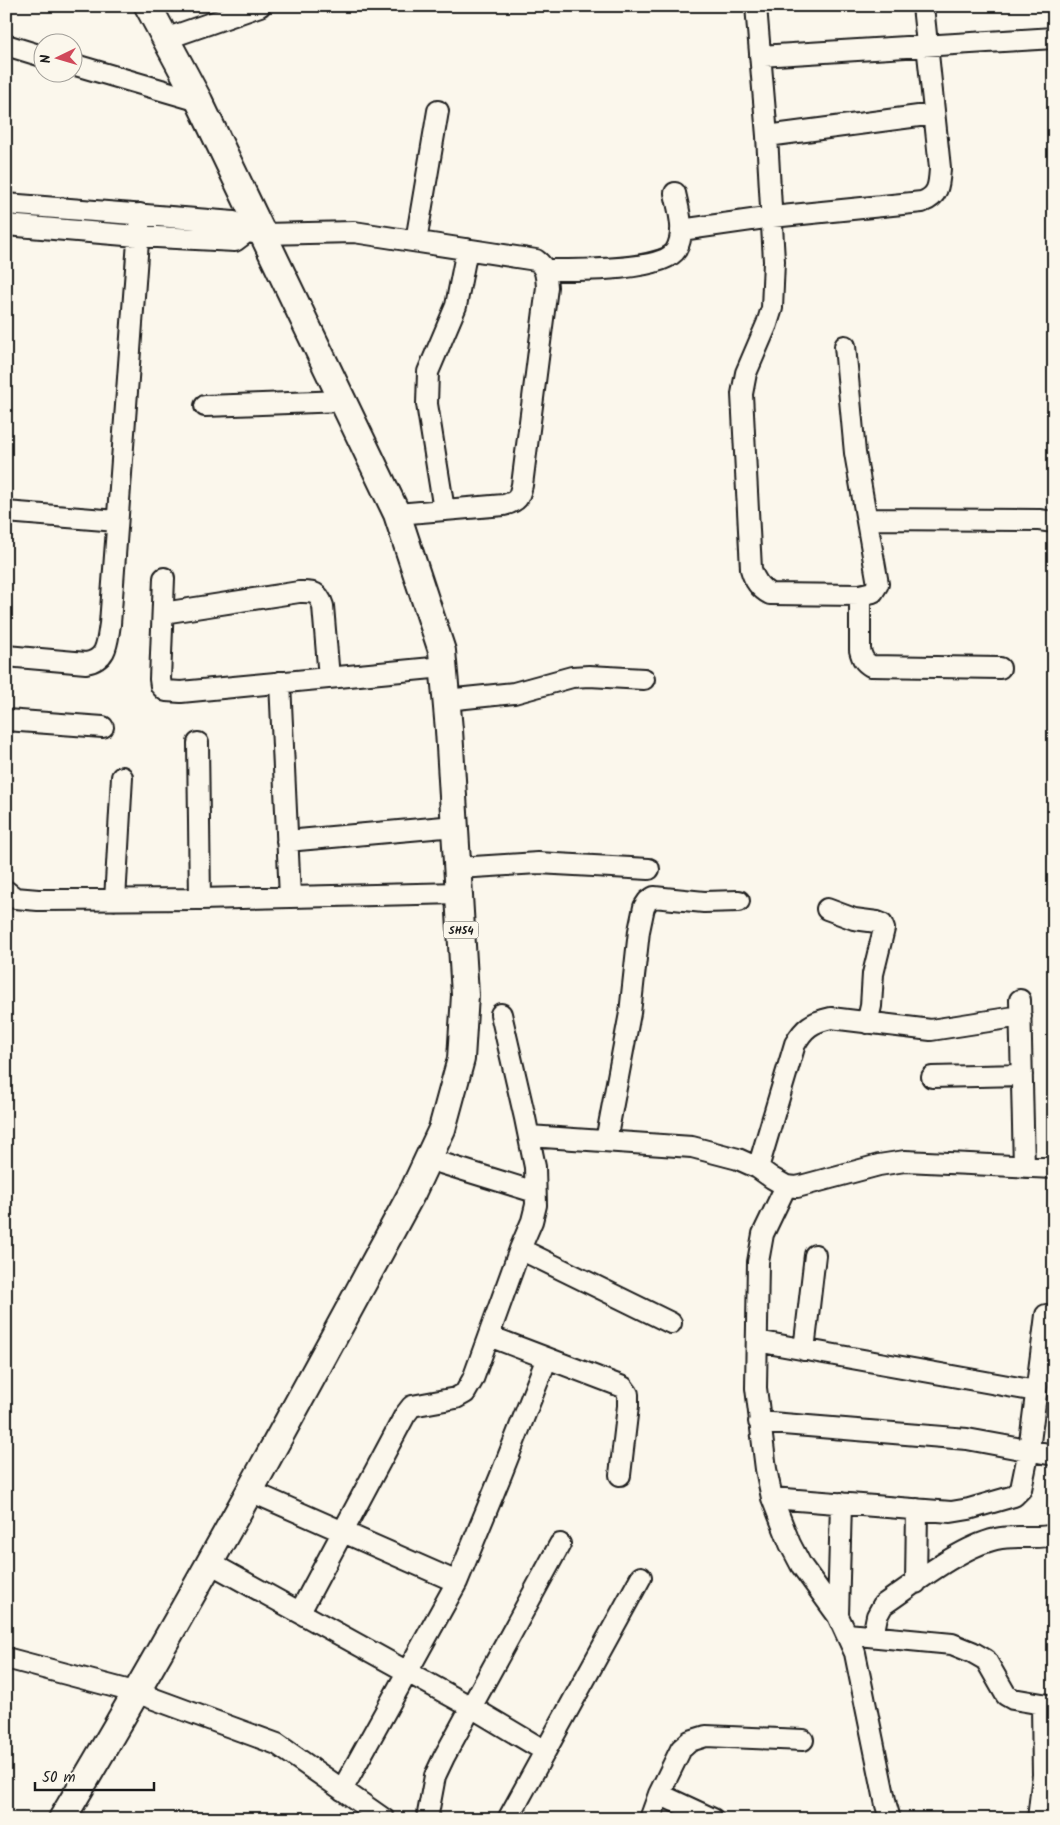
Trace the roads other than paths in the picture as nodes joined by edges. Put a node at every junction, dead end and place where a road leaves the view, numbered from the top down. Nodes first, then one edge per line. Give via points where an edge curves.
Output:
1 (148, 6) edge
2 (260, 6) edge
3 (756, 6) edge
4 (923, 6) edge
5 (165, 38) junction
6 (1054, 38) edge
7 (6, 46) edge
8 (927, 47) junction
9 (32, 53) edge
10 (760, 56) junction
11 (82, 67) edge
12 (199, 101) junction
13 (438, 111) dead end
14 (934, 114) junction
15 (767, 136) junction
16 (675, 193) dead end
17 (6, 204) edge
18 (140, 214) junction
19 (772, 217) junction
20 (6, 225) edge
21 (682, 230) junction
22 (255, 233) junction
23 (137, 236) junction
24 (416, 241) junction
25 (467, 249) junction
26 (545, 270) junction
27 (845, 346) dead end
28 (343, 401) junction
29 (205, 406) dead end
30 (444, 510) junction
31 (6, 512) edge
32 (397, 514) junction
33 (867, 519) junction
34 (117, 521) junction
35 (1054, 522) edge
36 (164, 578) dead end
37 (860, 595) junction
38 (163, 613) junction
39 (6, 656) edge
40 (443, 667) junction
41 (1000, 668) dead end
42 (329, 678) junction
43 (644, 679) dead end
44 (280, 682) junction
45 (446, 700) junction
46 (6, 720) edge
47 (104, 727) dead end
48 (198, 743) dead end
49 (122, 777) dead end
50 (455, 826) junction
51 (287, 841) junction
52 (458, 868) junction
53 (648, 869) dead end
54 (6, 891) edge
55 (459, 893) junction
56 (290, 897) junction
57 (200, 899) junction
58 (115, 900) junction
59 (739, 901) dead end
60 (827, 909) dead end
61 (501, 1014) dead end
62 (867, 1022) junction
63 (1022, 1075) junction
64 (932, 1078) dead end
65 (529, 1136) junction
66 (606, 1141) junction
67 (428, 1159) junction
68 (1024, 1167) junction
69 (758, 1168) junction
70 (1054, 1168) edge
71 (786, 1186) junction
72 (535, 1192) junction
73 (520, 1249) junction
74 (816, 1255) dead end
75 (1046, 1316) dead end
76 (671, 1323) dead end
77 (489, 1336) junction
78 (757, 1341) junction
79 (804, 1350) junction
80 (547, 1358) junction
81 (1036, 1391) junction
82 (759, 1422) junction
83 (1028, 1450) junction
84 (1054, 1454) edge
85 (620, 1476) dead end
86 (250, 1491) junction
87 (772, 1498) junction
88 (841, 1503) junction
89 (917, 1509) junction
90 (343, 1532) junction
91 (1054, 1535) edge
92 (560, 1544) dead end
93 (210, 1563) junction
94 (641, 1577) dead end
95 (457, 1582) junction
96 (916, 1583) junction
97 (300, 1612) junction
98 (842, 1625) junction
99 (873, 1636) junction
100 (6, 1658) edge
101 (406, 1671) junction
102 (138, 1693) junction
103 (1048, 1706) edge
104 (471, 1707) junction
105 (803, 1740) dead end
106 (545, 1751) junction
107 (342, 1790) junction
108 (660, 1794) junction
109 (62, 1819) edge
110 (384, 1819) edge
111 (427, 1819) edge
112 (508, 1819) edge
113 (650, 1819) edge
114 (713, 1819) edge
115 (890, 1819) edge
116 (1038, 1819) edge

1 - 5 main road, SH54
2 - 5 street
3 - 10 street
4 - 8 street
5 - 12 main road, SH54
6 - 8 street
7 - 9 street
8 - 10 street
8 - 14 street
10 - 15 street
11 - 12 street
12 - 22 main road, SH54
13 - 24 street
14 - 15 street
14 - 19 street via 940,180 938,190 929,199
15 - 19 street
16 - 21 street
17 - 18 street
18 - 22 street via 234,222
18 - 23 street
19 - 21 street
19 - 37 street via 772,308 746,373 742,394 751,569 763,590 770,594
20 - 23 street
21 - 26 street via 676,249 662,261 591,269
22 - 23 street via 235,241
22 - 24 street via 354,232
22 - 28 main road, SH54
23 - 34 street
24 - 25 street
25 - 26 street via 536,260
25 - 30 street via 456,306 428,372 427,404
26 - 30 street via 546,297 519,498 504,505
27 - 33 street via 855,453
28 - 29 street
28 - 32 main road, SH54
30 - 32 street
31 - 34 street
32 - 40 main road, SH54 via 442,652
33 - 35 street
33 - 37 street via 878,584 873,592
34 - 39 street via 110,624 102,656 86,663
36 - 38 street
37 - 41 street via 860,650 862,658 871,666
38 - 42 street via 299,592 316,594 323,606
38 - 44 street via 160,680 166,691
40 - 42 street
40 - 45 main road, SH54
42 - 44 street
43 - 45 street via 572,677 514,694
44 - 51 street
45 - 50 main road, SH54
46 - 47 street
48 - 57 street
49 - 58 street
50 - 51 street
50 - 52 main road, SH54
51 - 56 street
52 - 53 street via 538,864
52 - 55 main road, SH54
54 - 58 street via 15,898 38,900
55 - 56 street
55 - 67 main road, SH54 via 465,995 462,1059 442,1129
56 - 57 street
57 - 58 street
59 - 66 street via 698,902 654,897 644,907 630,1013
60 - 62 street via 854,919 882,924 884,929 873,974
61 - 65 street
62 - 63 street via 931,1030 1020,1008
62 - 69 street via 831,1018 816,1021 801,1033
63 - 64 street
63 - 68 street
65 - 66 street
65 - 72 street
66 - 69 street via 692,1147 738,1159
67 - 72 street
67 - 86 main road, SH54
68 - 70 street
68 - 71 street via 905,1161 796,1187
69 - 71 street
71 - 78 street via 763,1234 758,1262
72 - 73 street via 532,1221
73 - 76 street
73 - 77 street
74 - 79 street
75 - 81 street
77 - 80 street
77 - 90 street via 465,1393 456,1398 412,1406 409,1410
78 - 79 street
78 - 82 street
79 - 81 street
80 - 85 street via 623,1387 628,1394
80 - 95 street
81 - 83 street
82 - 83 street via 967,1439
82 - 87 street
83 - 84 street
83 - 89 street via 1021,1489 1014,1496 952,1512
86 - 90 street
86 - 93 main road, SH54
87 - 88 street
87 - 98 street via 801,1565
88 - 89 street
88 - 98 street
89 - 96 street
90 - 95 street
90 - 97 street
91 - 96 street via 995,1539 949,1560
92 - 104 street
93 - 97 street
93 - 102 main road, SH54
94 - 106 street
95 - 101 street
96 - 99 street via 883,1605
97 - 101 street
98 - 99 street
98 - 115 street via 855,1653
99 - 103 street via 952,1644 972,1652 986,1660 1006,1695 1021,1702
100 - 102 street
101 - 104 street
101 - 107 street
102 - 107 street via 277,1744
102 - 109 main road, SH54
103 - 116 street
104 - 106 street
104 - 111 street via 435,1776
105 - 108 street via 706,1736 690,1741 681,1749
106 - 112 street
107 - 110 street
108 - 113 street
108 - 114 street

